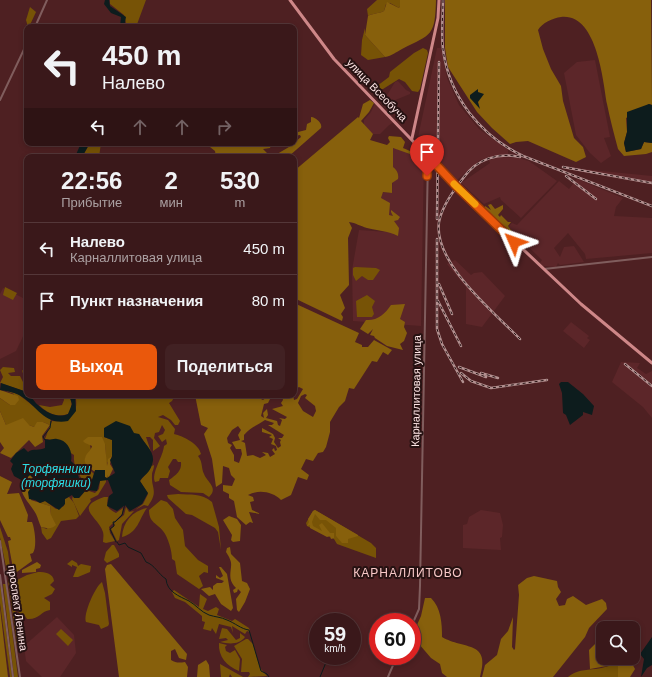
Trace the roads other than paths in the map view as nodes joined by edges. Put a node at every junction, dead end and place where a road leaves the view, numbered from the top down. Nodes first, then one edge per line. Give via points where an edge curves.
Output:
1 (47, 0) edge
2 (290, 0) edge
3 (439, 0) edge
4 (36, 24) edge
5 (24, 49) edge
6 (0, 100) edge
7 (412, 138) junction
8 (428, 156) junction
9 (652, 257) edge
10 (544, 269) junction
11 (652, 363) edge
12 (0, 541) edge
13 (0, 575) edge
14 (417, 613) edge
15 (394, 665) edge
16 (13, 677) edge
17 (20, 677) edge
18 (388, 677) edge

1 - 4 street
2 - 7 main road, улица Всеобуча via 334,59
3 - 7 main road via 438,18
5 - 6 street
7 - 8 main road, улица Всеобуча
8 - 10 main road, улица Всеобуча
8 - 14 street, Карналлитовая улица via 420,586
9 - 10 street
10 - 11 main road, улица Всеобуча via 581,304
12 - 17 street, проспект Ленина
13 - 16 street, проспект Ленина
15 - 18 street

